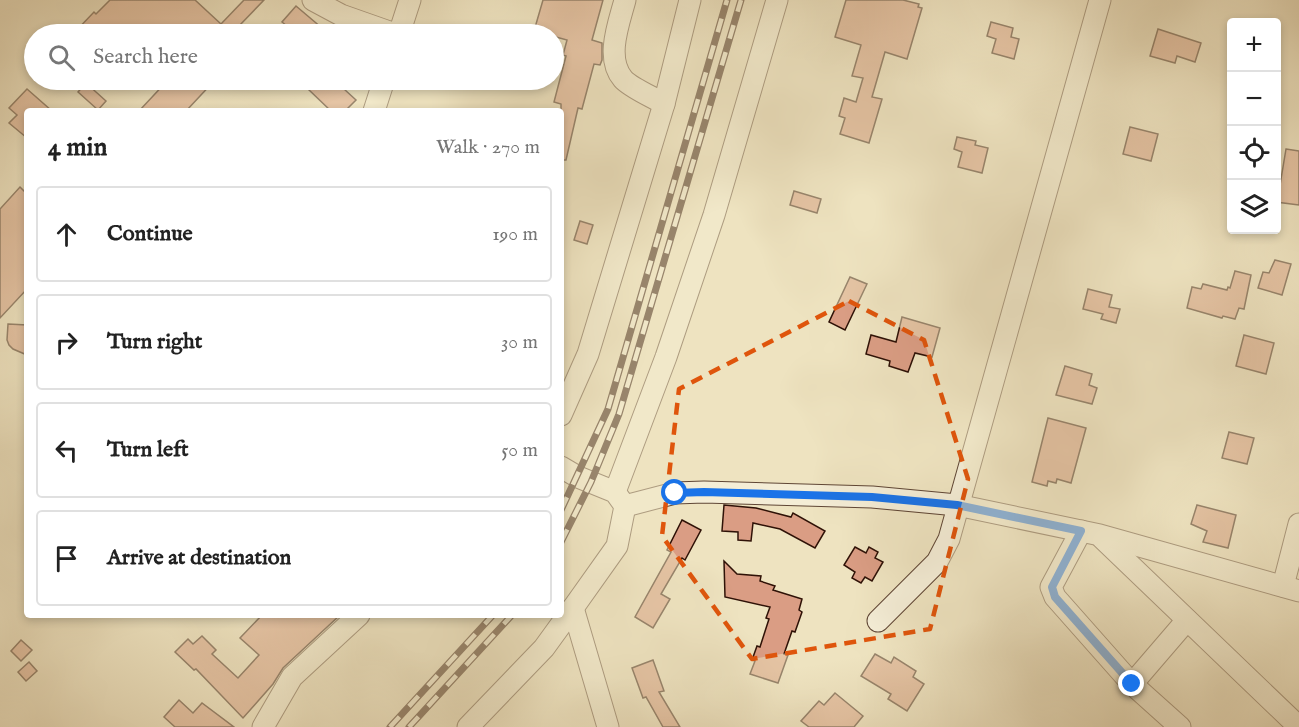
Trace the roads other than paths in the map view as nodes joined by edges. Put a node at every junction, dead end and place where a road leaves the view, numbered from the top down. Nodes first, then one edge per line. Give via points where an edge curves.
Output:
1 (313, 0) edge
2 (410, 0) edge
3 (625, 0) edge
4 (690, 0) edge
5 (777, 0) edge
6 (1100, 0) edge
7 (368, 24) edge
8 (401, 24) edge
9 (381, 90) edge
10 (664, 104) junction
11 (375, 108) edge
12 (564, 408) edge
13 (564, 469) edge
14 (620, 499) junction
15 (957, 505) junction
16 (1299, 524) edge
17 (1090, 533) junction
18 (1291, 589) edge
19 (573, 608) junction
20 (356, 618) edge
21 (1187, 620) junction
22 (878, 621) dead end
23 (1132, 684) junction
24 (263, 727) edge
25 (468, 727) edge
26 (608, 727) edge
27 (1180, 727) edge
28 (1299, 727) edge

1 - 7 street
2 - 8 street
3 - 10 street via 615,40 615,65 623,80
4 - 10 street
5 - 14 street via 714,215
6 - 15 street
9 - 11 street
10 - 12 street via 588,354
13 - 14 street
14 - 15 street via 704,492 872,497
14 - 19 street via 617,546
15 - 17 street
15 - 22 street via 949,539 936,562
16 - 18 street
17 - 18 street
17 - 21 street
17 - 23 street via 1052,587 1055,597
19 - 25 street via 544,648
19 - 26 street
20 - 24 street via 292,677
21 - 23 street
21 - 28 street
23 - 27 street

